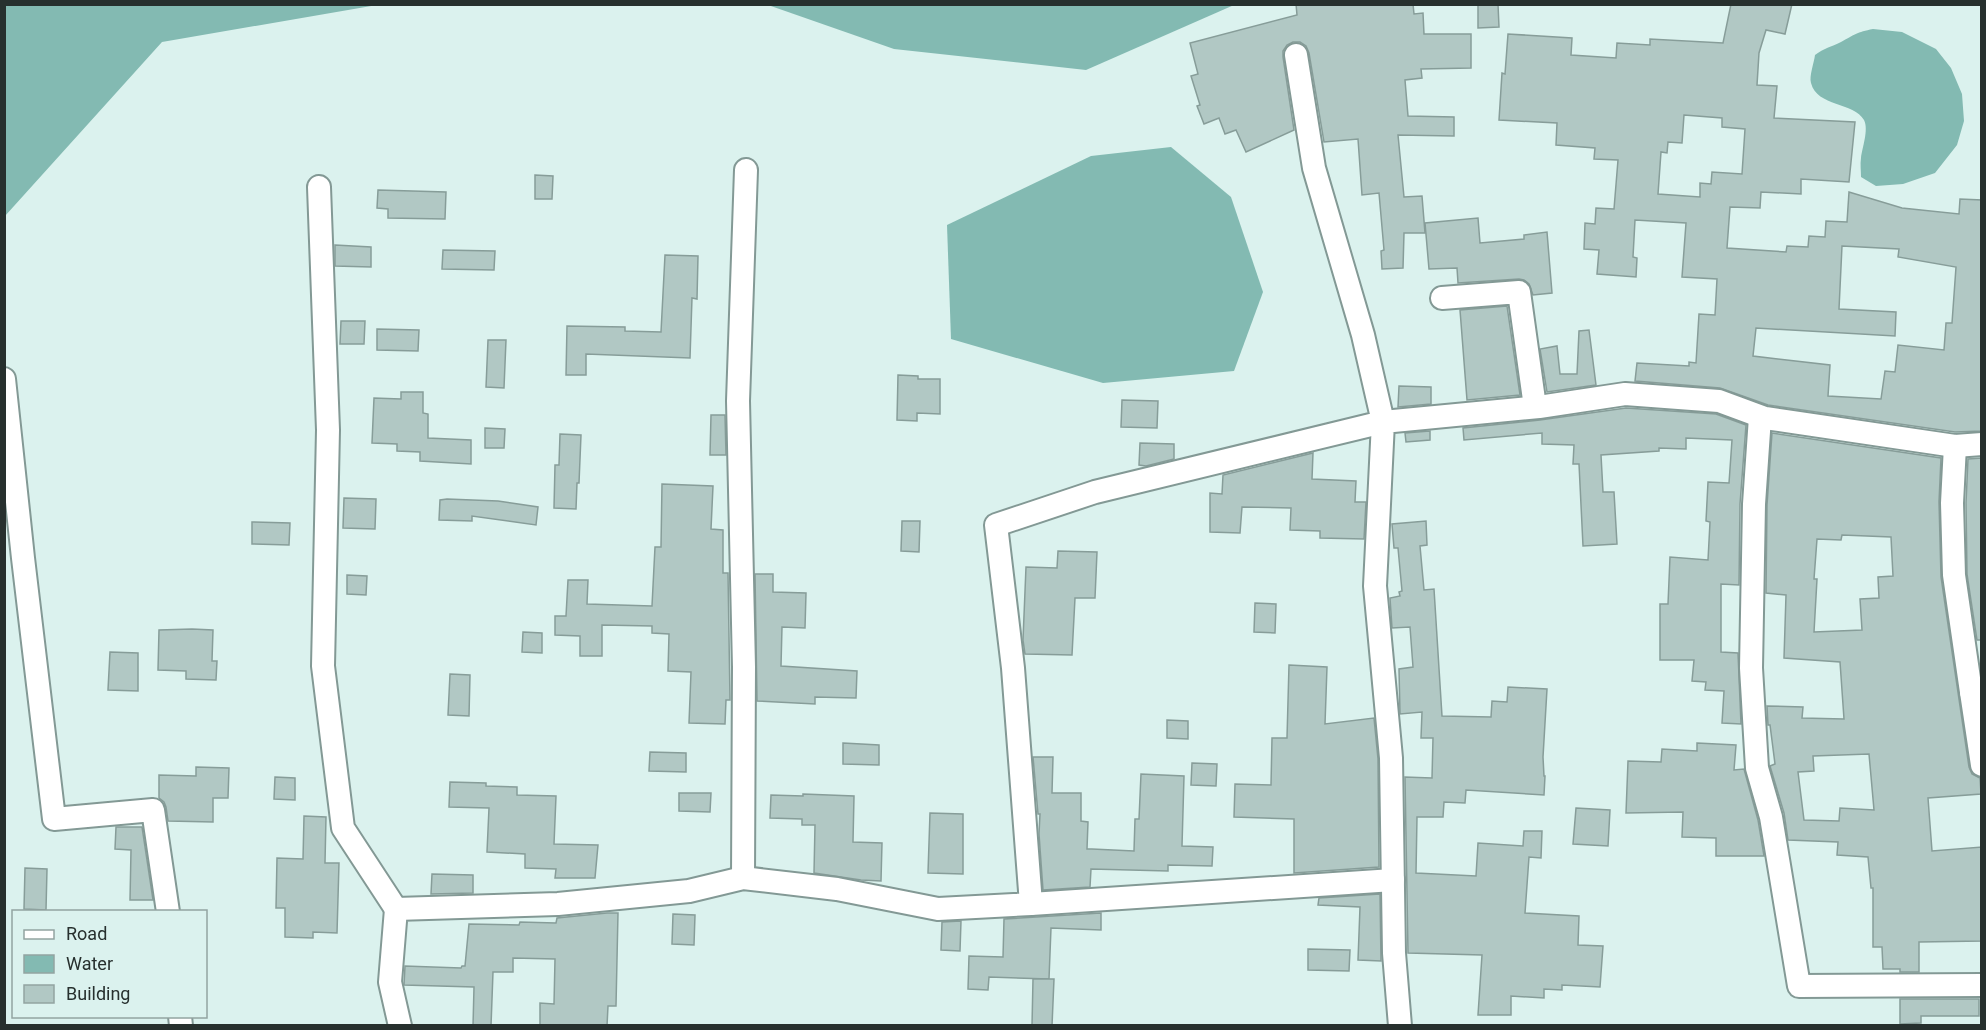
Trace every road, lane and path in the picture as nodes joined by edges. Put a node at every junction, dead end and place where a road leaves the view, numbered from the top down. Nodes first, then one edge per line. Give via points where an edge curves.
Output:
1 (1296, 55) dead end
2 (746, 170) dead end
3 (319, 187) dead end
4 (1442, 298) dead end
5 (4, 380) edge
6 (1535, 407) junction
7 (1760, 417) junction
8 (1383, 422) junction
9 (1982, 444) edge
10 (1955, 446) junction
11 (1976, 691) edge
12 (1982, 765) edge
13 (743, 878) junction
14 (1393, 880) junction
15 (1031, 904) junction
16 (396, 909) junction
17 (168, 910) edge
18 (1982, 985) edge
19 (400, 1026) edge
20 (1400, 1026) edge

1 - 8 street via 1314,168 1363,335
2 - 13 street via 738,401 744,667
3 - 16 street via 328,430 323,666 343,828
4 - 6 street via 1519,292
5 - 17 street via 54,819 153,810
6 - 7 street via 1625,394 1719,400
6 - 8 street
7 - 10 street
7 - 18 street via 1751,668 1757,768 1771,817 1799,986
8 - 14 street via 1376,586 1391,758
8 - 15 street via 1095,492 996,525
9 - 10 street
10 - 11 street via 1954,576
11 - 12 street
13 - 15 street via 837,889 938,909
13 - 16 street via 689,891 558,904
14 - 15 street
14 - 20 street
16 - 19 street via 390,982

